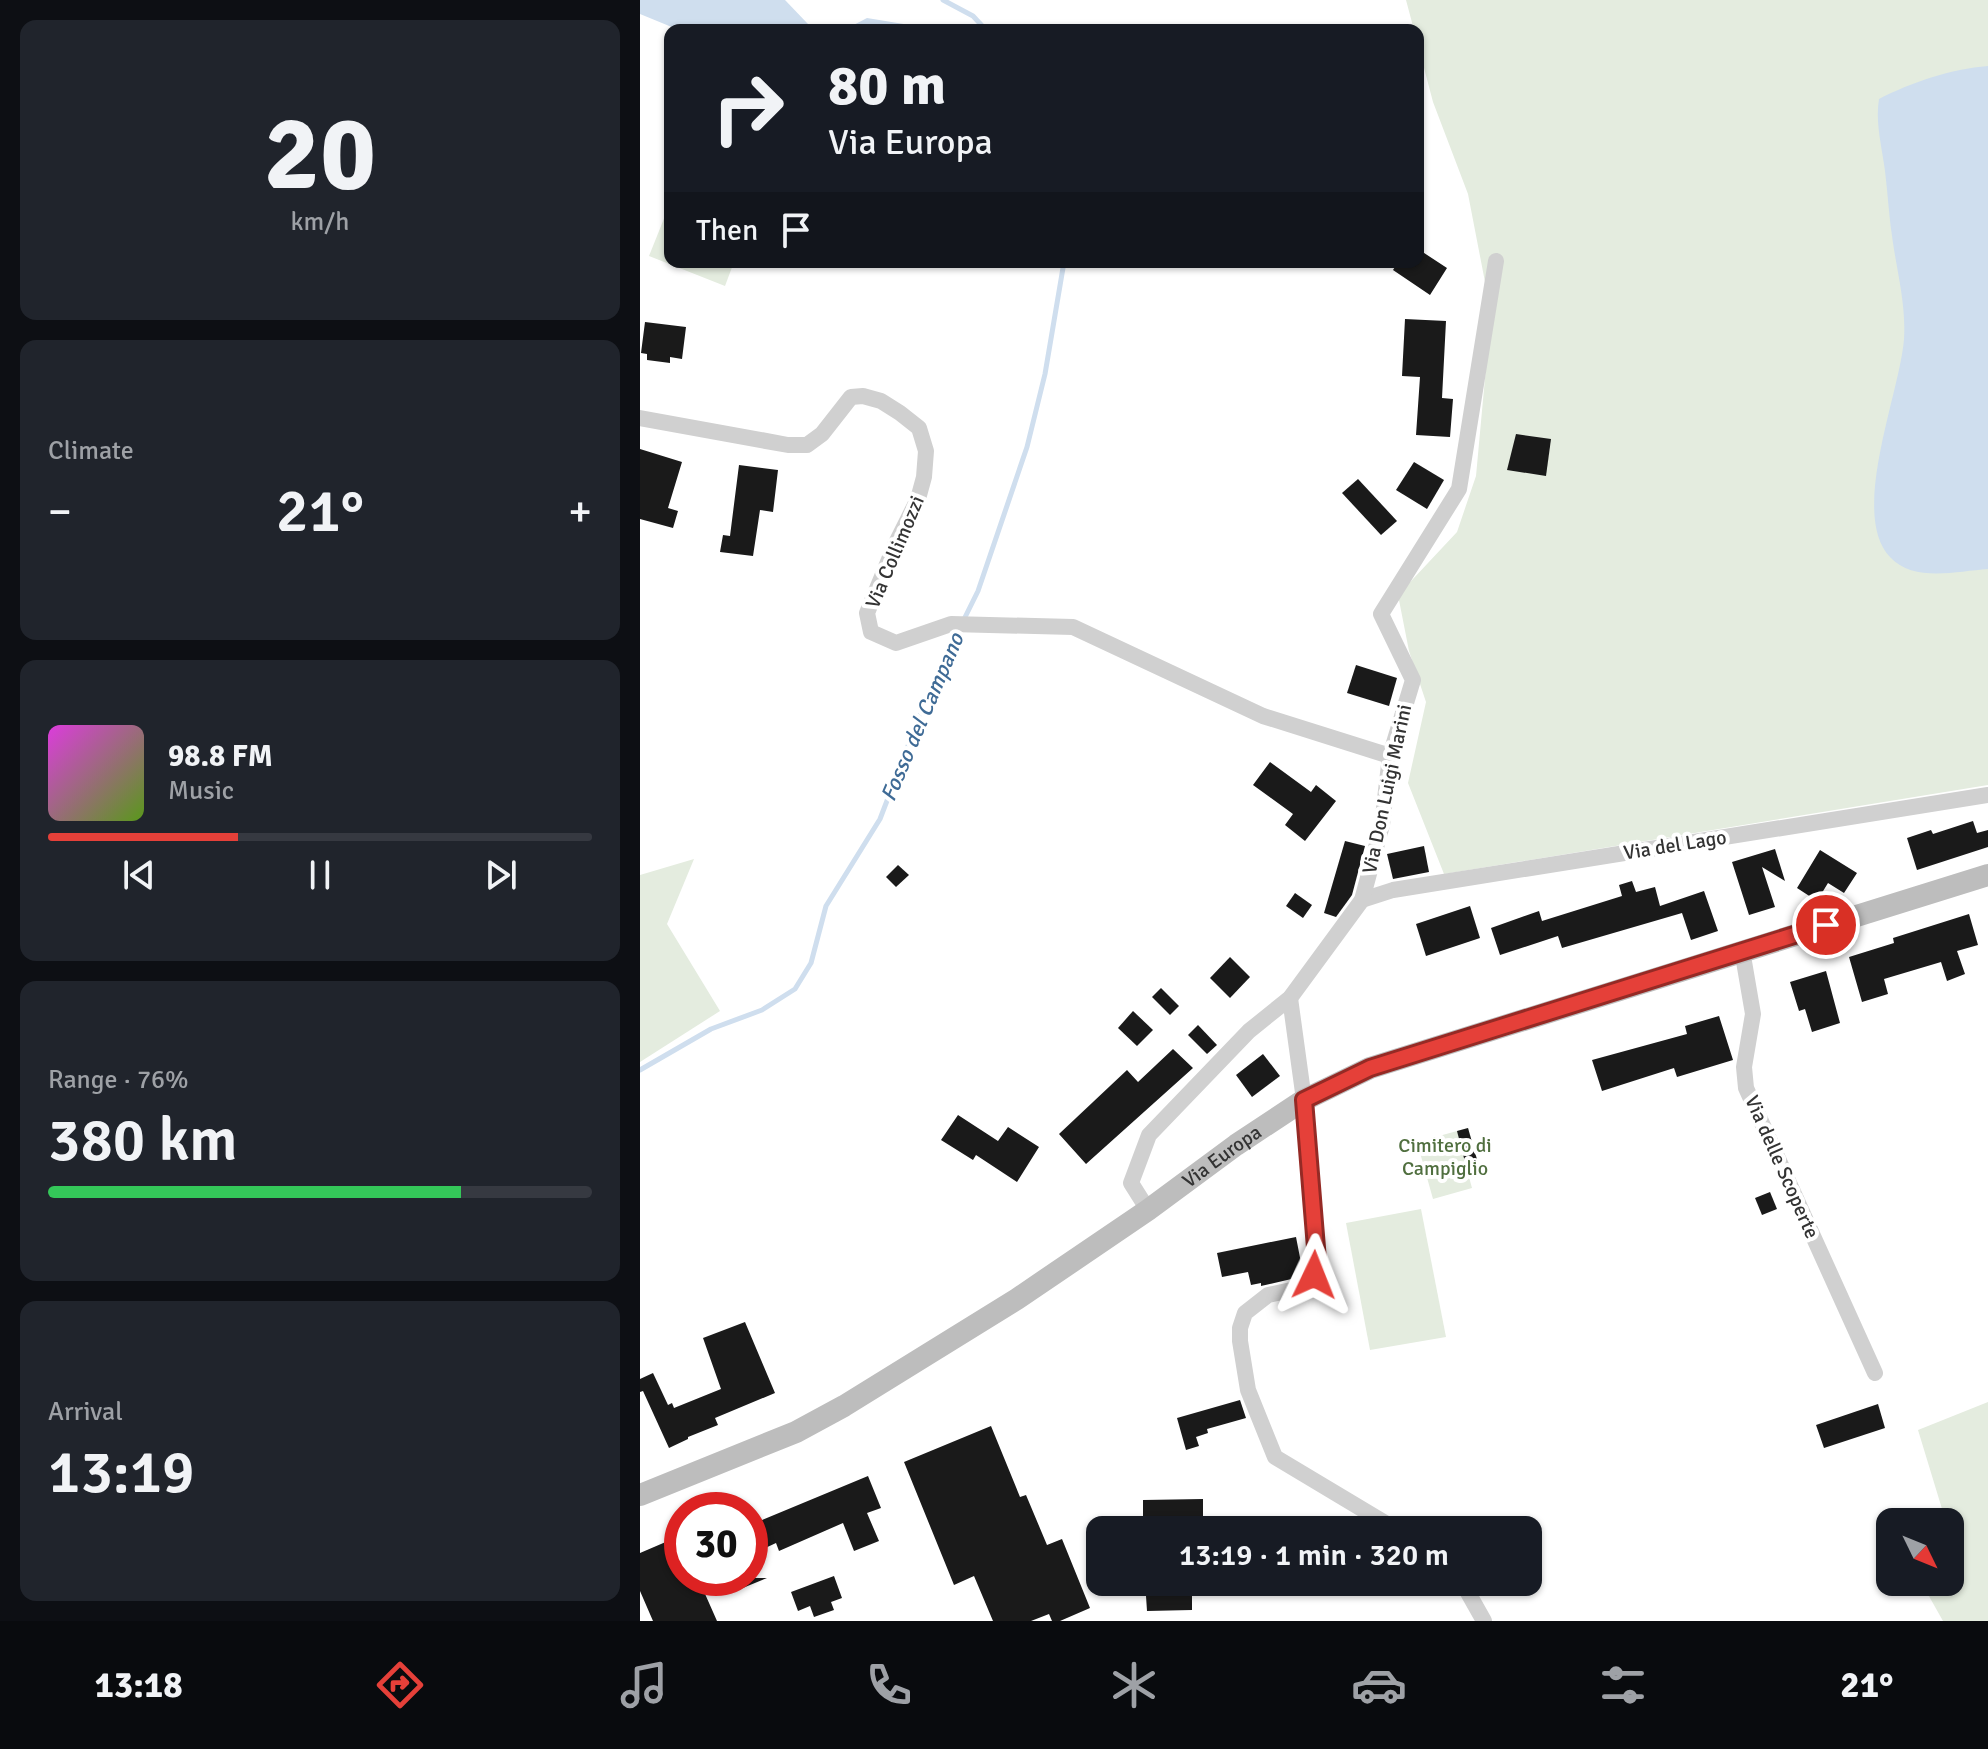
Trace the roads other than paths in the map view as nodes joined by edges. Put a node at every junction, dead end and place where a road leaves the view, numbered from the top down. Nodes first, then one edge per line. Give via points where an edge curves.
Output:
1 (1496, 261) dead end
2 (640, 418) edge
3 (1390, 756) junction
4 (1988, 795) edge
5 (1988, 875) edge
6 (1362, 900) junction
7 (1742, 950) junction
8 (1290, 998) junction
9 (1304, 1100) junction
10 (1148, 1210) junction
11 (1875, 1373) dead end
12 (640, 1495) edge
13 (1374, 1516) edge
14 (1470, 1596) edge
15 (1484, 1621) edge

1 - 3 street, Via Don Luigi Marini via 1459,489 1381,614 1413,680
2 - 3 street, Via Collimozzi via 807,445 851,397 881,401 919,428 926,451 918,499 867,613 871,632 896,643 951,624 1073,627 1263,716
3 - 6 street, Via Don Luigi Marini via 1382,825
4 - 6 street, Via del Lago via 1393,890
5 - 7 main road, Via Europa
6 - 8 street, Via Don Luigi Marini
7 - 9 main road, Via Europa via 1370,1068
7 - 11 street, Via delle Scoperte via 1753,1014 1746,1088
8 - 9 street
8 - 10 street, Via Don Luigi Marini via 1249,1031 1149,1135 1131,1183
9 - 10 main road, Via Europa
9 - 13 street via 1317,1260 1312,1282 1268,1295 1245,1313 1240,1341 1248,1390 1275,1457
10 - 12 main road, Via Europa via 844,1406 796,1432
14 - 15 street

